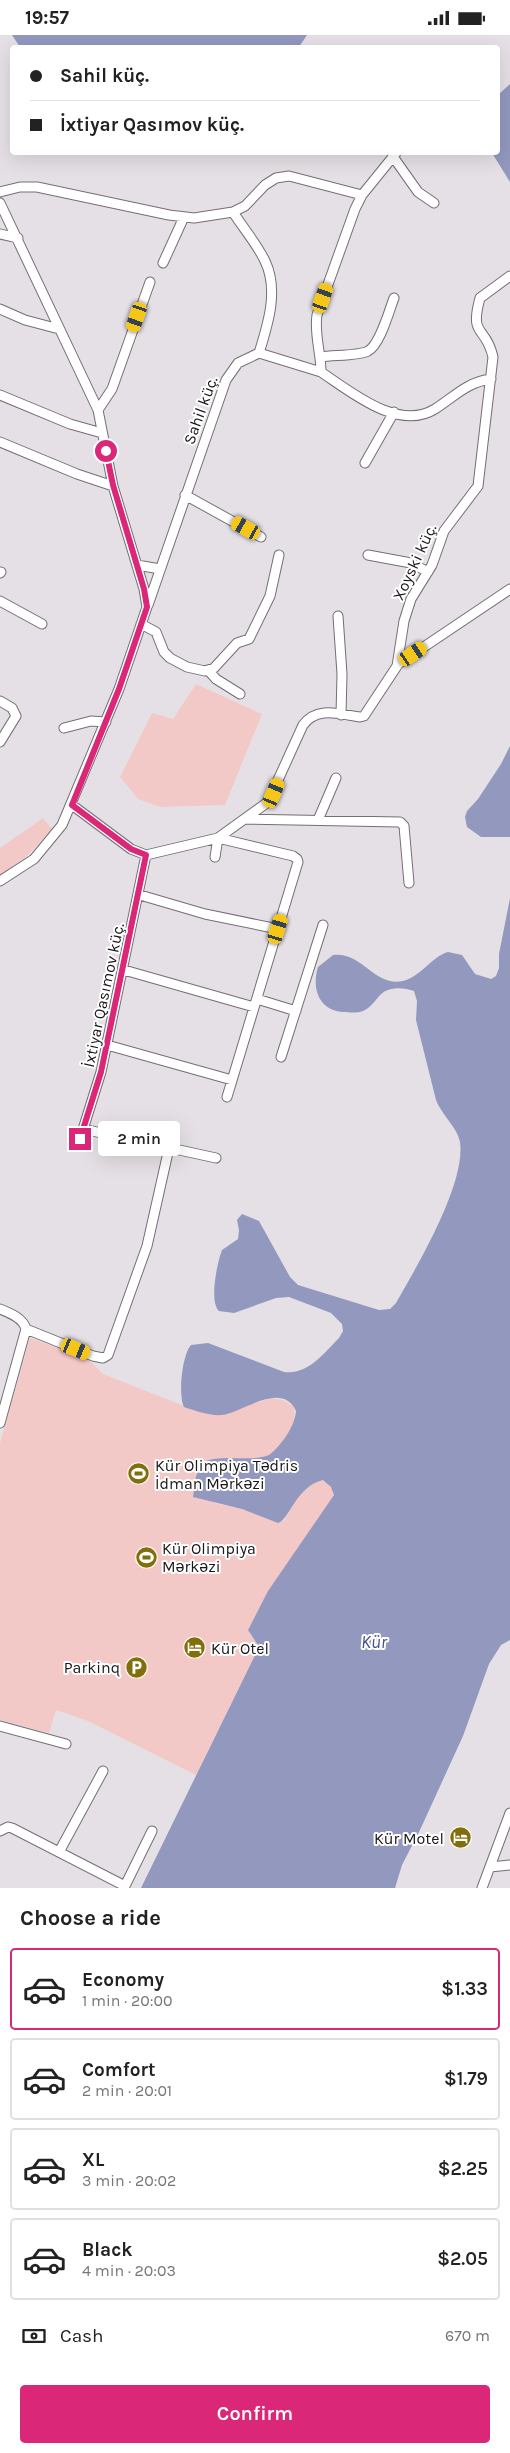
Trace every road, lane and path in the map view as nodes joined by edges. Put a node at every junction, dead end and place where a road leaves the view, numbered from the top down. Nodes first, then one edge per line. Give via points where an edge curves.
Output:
1 (395, 155) edge
2 (0, 192) edge
3 (362, 195) junction
4 (0, 203) edge
5 (434, 203) dead end
6 (233, 212) junction
7 (184, 217) junction
8 (0, 234) edge
9 (18, 239) junction
10 (163, 263) dead end
11 (510, 276) edge
12 (150, 282) dead end
13 (394, 299) dead end
14 (0, 309) edge
15 (59, 329) junction
16 (259, 353) junction
17 (321, 357) junction
18 (321, 372) junction
19 (491, 379) junction
20 (0, 395) edge
21 (98, 410) junction
22 (394, 412) junction
23 (102, 433) junction
24 (0, 442) edge
25 (365, 463) dead end
26 (113, 485) junction
27 (186, 495) junction
28 (261, 537) dead end
29 (279, 555) dead end
30 (368, 555) dead end
31 (137, 565) junction
32 (160, 569) junction
33 (428, 572) junction
34 (510, 589) edge
35 (0, 601) edge
36 (147, 607) junction
37 (338, 616) dead end
38 (42, 624) dead end
39 (141, 624) junction
40 (397, 665) junction
41 (208, 670) junction
42 (240, 694) dead end
43 (0, 701) edge
44 (341, 715) junction
45 (106, 722) junction
46 (64, 728) dead end
47 (0, 742) edge
48 (336, 779) dead end
49 (72, 805) junction
50 (246, 819) junction
51 (318, 819) junction
52 (218, 838) junction
53 (146, 855) junction
54 (215, 857) dead end
55 (0, 881) edge
56 (409, 883) dead end
57 (140, 895) junction
58 (323, 925) dead end
59 (278, 929) junction
60 (124, 970) junction
61 (256, 1003) junction
62 (296, 1011) junction
63 (107, 1045) junction
64 (281, 1057) dead end
65 (232, 1080) junction
66 (227, 1097) dead end
67 (83, 1129) junction
68 (80, 1139) dead end
69 (169, 1148) junction
70 (216, 1159) dead end
71 (0, 1309) edge
72 (26, 1329) junction
73 (3, 1399) edge
74 (0, 1423) edge
75 (0, 1726) edge
76 (66, 1744) dead end
77 (103, 1771) dead end
78 (510, 1813) edge
79 (0, 1831) edge
80 (152, 1831) dead end
81 (59, 1852) junction
82 (510, 1865) edge
83 (490, 1867) junction
84 (125, 1887) edge
85 (482, 1888) edge

1 - 3 street
1 - 5 street via 418,192
2 - 7 street via 37,187
3 - 6 street via 289,176 276,178 265,185 245,206
3 - 17 street via 317,315
4 - 9 street
6 - 7 street
6 - 16 street via 265,262 270,282 271,304
7 - 10 street
8 - 9 street
9 - 15 street
11 - 19 street, Xoyski küç. via 480,299 476,314 476,327 491,346
12 - 21 street via 112,389
13 - 17 street via 380,335 368,351
14 - 15 street
15 - 21 street
16 - 18 street
16 - 27 street, Sahil küç. via 238,363 229,375
17 - 18 street
18 - 22 street via 358,399
19 - 22 street via 467,385 434,410 422,414
19 - 33 street, Xoyski küç. via 478,486 447,525
20 - 23 street via 70,424
21 - 23 street
22 - 25 street
23 - 26 street
24 - 26 street via 77,474
26 - 31 street
27 - 28 street
27 - 32 street, Sahil küç.
29 - 41 street via 270,596 249,639 236,643 214,668
30 - 33 street via 411,563
31 - 32 street
31 - 36 street
32 - 36 street, Sahil küç.
33 - 40 street, Xoyski küç. via 411,599
34 - 40 street
35 - 38 street
36 - 39 street, Sahil küç.
37 - 44 street
39 - 41 street via 156,632 164,652 176,663
39 - 45 street, Sahil küç.
40 - 44 street, Xoyski küç. via 364,716
41 - 42 street
43 - 47 street via 12,708 16,716
44 - 50 street, Xoyski küç. via 320,712 310,716 271,798
45 - 46 street via 90,721
45 - 49 street, Sahil küç.
48 - 51 street
49 - 53 street via 131,849
49 - 55 street, Sahil küç. via 62,825 34,859
50 - 51 street
50 - 52 street, Xoyski küç.
51 - 56 street via 400,822 404,826
52 - 53 street, Xoyski küç.
52 - 54 street
52 - 59 street via 297,859
53 - 57 street, İxtiyar Qasımov küç.
57 - 59 street via 204,914
57 - 60 street, İxtiyar Qasımov küç.
58 - 62 street
59 - 61 street
60 - 61 street
60 - 63 street, İxtiyar Qasımov küç.
61 - 62 street
61 - 65 street
62 - 64 street
63 - 65 street
63 - 67 street, İxtiyar Qasımov küç.
65 - 66 street
67 - 68 street, İxtiyar Qasımov küç.
67 - 69 street
69 - 70 street
69 - 72 street via 147,1246 108,1355 103,1358 93,1356
71 - 72 street via 19,1319
72 - 73 street
73 - 74 street
75 - 76 street
77 - 81 street
78 - 83 street
79 - 81 street via 12,1828
80 - 84 street
81 - 84 street
82 - 83 street
83 - 85 street

